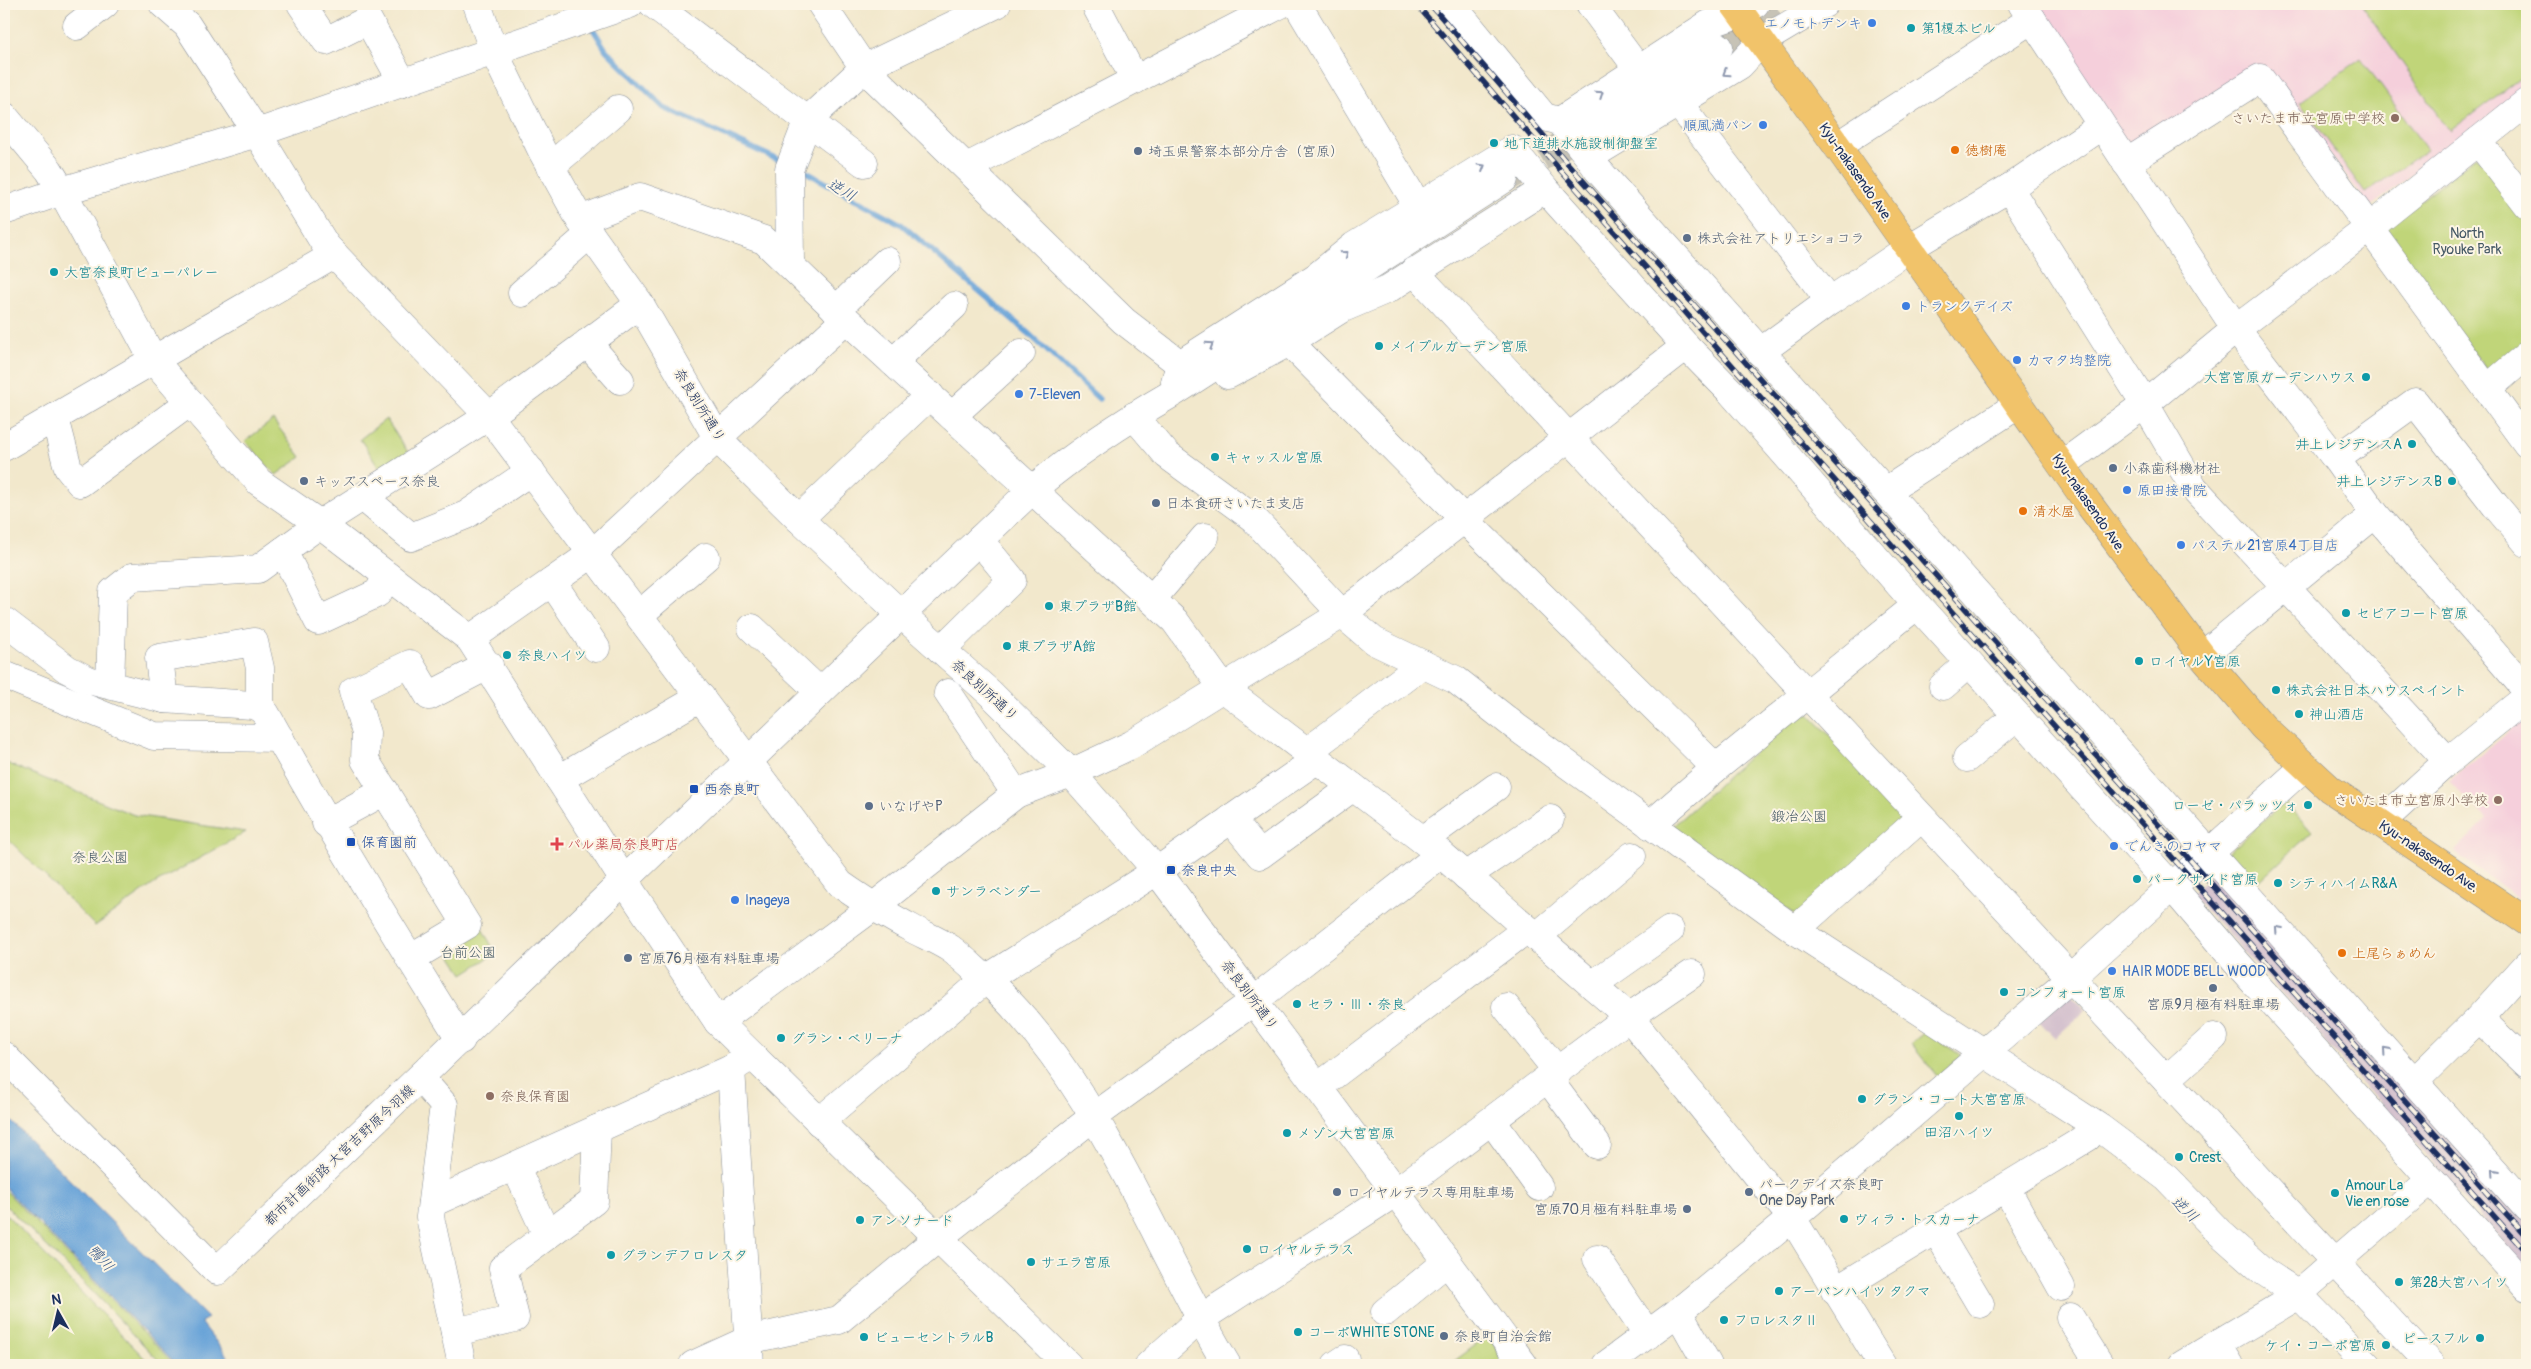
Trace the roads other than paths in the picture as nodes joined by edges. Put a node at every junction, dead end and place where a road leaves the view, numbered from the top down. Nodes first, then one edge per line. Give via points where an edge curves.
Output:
1 (105, 4) edge
2 (301, 4) edge
3 (476, 4) edge
4 (630, 4) edge
5 (654, 4) edge
6 (821, 4) edge
7 (997, 4) edge
8 (1095, 4) edge
9 (1281, 4) edge
10 (1297, 4) edge
11 (1451, 4) edge
12 (1590, 4) edge
13 (1824, 4) edge
14 (168, 5) edge
15 (1743, 7) edge
16 (2027, 11) edge
17 (77, 26) dead end
18 (1762, 41) junction
19 (1719, 47) tunnel mouth
20 (494, 52) junction
21 (864, 68) junction
22 (1638, 69) junction
23 (1135, 80) junction
24 (403, 83) junction
25 (2527, 102) edge
26 (1679, 104) junction
27 (618, 110) dead end
28 (4, 116) edge
29 (808, 120) junction
30 (1560, 121) junction
31 (2101, 126) junction
32 (257, 133) junction
33 (2478, 141) junction
34 (1588, 144) junction
35 (1837, 146) junction
36 (864, 163) dead end
37 (2126, 163) junction
38 (550, 167) junction
39 (968, 167) junction
40 (1504, 179) tunnel mouth
41 (2009, 188) junction
42 (1545, 189) junction
43 (62, 190) junction
44 (2527, 205) edge
45 (1418, 206) junction
46 (4, 212) edge
47 (585, 227) junction
48 (2368, 228) junction
49 (1909, 248) junction
50 (334, 255) junction
51 (888, 261) dead end
52 (790, 265) junction
53 (1414, 271) junction
54 (522, 293) dead end
55 (1830, 301) junction
56 (640, 304) junction
57 (954, 306) dead end
58 (841, 314) junction
59 (2236, 329) junction
60 (1289, 342) junction
61 (588, 343) junction
62 (1686, 346) junction
63 (1760, 352) junction
64 (1021, 354) dead end
65 (2527, 355) edge
66 (154, 361) junction
67 (893, 362) junction
68 (1188, 371) junction
69 (620, 380) dead end
70 (2486, 389) junction
71 (930, 395) junction
72 (190, 402) junction
73 (2019, 404) junction
74 (2145, 404) junction
75 (489, 416) junction
76 (952, 416) junction
77 (1134, 416) junction
78 (55, 418) junction
79 (1569, 437) junction
80 (718, 439) junction
81 (2527, 444) edge
82 (4, 447) edge
83 (2336, 459) junction
84 (2062, 465) junction
85 (531, 471) junction
86 (1033, 490) junction
87 (1886, 491) junction
88 (363, 497) junction
89 (2375, 514) junction
90 (800, 519) junction
91 (1464, 519) junction
92 (320, 524) junction
93 (1205, 537) dead end
94 (979, 540) junction
95 (2527, 541) edge
96 (283, 551) junction
97 (594, 554) junction
98 (706, 557) dead end
99 (387, 576) junction
100 (552, 582) junction
101 (2286, 588) junction
102 (1152, 599) junction
103 (1917, 605) junction
104 (901, 614) junction
105 (1342, 614) junction
106 (639, 615) junction
107 (4, 621) edge
108 (752, 628) dead end
109 (470, 639) junction
110 (596, 648) dead end
111 (940, 650) junction
112 (2202, 656) junction
113 (1969, 663) junction
114 (1423, 664) junction
115 (489, 665) junction
116 (4, 675) edge
117 (110, 686) junction
118 (1943, 686) dead end
119 (1222, 688) junction
120 (2527, 691) edge
121 (820, 692) junction
122 (948, 693) dead end
123 (1808, 695) junction
124 (700, 697) junction
125 (2527, 697) edge
126 (164, 700) junction
127 (260, 708) junction
128 (2017, 716) junction
129 (280, 738) junction
130 (1311, 756) junction
131 (1967, 758) dead end
132 (748, 760) junction
133 (2448, 761) junction
134 (2304, 767) junction
135 (1716, 768) junction
136 (1071, 773) junction
137 (559, 779) junction
138 (1496, 787) dead end
139 (1353, 788) junction
140 (385, 791) junction
141 (1016, 794) junction
142 (1921, 818) junction
143 (1232, 819) junction
144 (1550, 819) dead end
145 (326, 823) junction
146 (2380, 823) junction
147 (1650, 824) junction
148 (1432, 847) junction
149 (2211, 853) junction
150 (1632, 856) dead end
151 (1157, 871) junction
152 (1466, 876) junction
153 (623, 880) junction
154 (2173, 888) junction
155 (873, 907) junction
156 (2527, 922) edge
157 (1670, 930) dead end
158 (1795, 930) junction
159 (1531, 933) junction
160 (410, 959) junction
161 (2527, 965) edge
162 (1692, 974) dead end
163 (2072, 978) junction
164 (986, 979) junction
165 (1592, 985) junction
166 (1254, 1001) junction
167 (1506, 1007) dead end
168 (1629, 1017) junction
169 (2479, 1018) junction
170 (718, 1022) junction
171 (2214, 1037) dead end
172 (461, 1040) junction
173 (1983, 1053) junction
174 (4, 1056) edge
175 (741, 1063) junction
176 (2527, 1064) edge
177 (1553, 1076) junction
178 (420, 1078) junction
179 (2166, 1080) junction
180 (2414, 1082) junction
181 (1318, 1087) junction
182 (1092, 1118) junction
183 (1492, 1121) junction
184 (819, 1122) junction
185 (597, 1129) junction
186 (2088, 1137) dead end
187 (1597, 1146) dead end
188 (515, 1166) junction
189 (2431, 1180) junction
190 (1539, 1187) dead end
191 (2006, 1188) junction
192 (1396, 1192) junction
193 (432, 1203) junction
194 (2527, 1208) edge
195 (1792, 1218) junction
196 (1936, 1230) junction
197 (547, 1235) junction
198 (938, 1238) junction
199 (1597, 1259) dead end
200 (1448, 1261) junction
201 (2336, 1263) junction
202 (2061, 1287) dead end
203 (2527, 1287) edge
204 (1836, 1290) junction
205 (2292, 1299) junction
206 (1980, 1304) dead end
207 (1385, 1312) dead end
208 (1678, 1312) junction
209 (2070, 1317) dead end
210 (1200, 1319) junction
211 (455, 1332) junction
212 (1648, 1335) junction
213 (749, 1352) edge
214 (2224, 1355) edge
215 (462, 1365) edge
216 (693, 1365) edge
217 (1068, 1365) edge
218 (1149, 1365) edge
219 (1227, 1365) edge
220 (1524, 1365) edge
221 (1606, 1365) edge
222 (1708, 1365) edge
223 (1882, 1365) edge
224 (2100, 1365) edge
225 (2182, 1365) edge
226 (2367, 1365) edge
227 (2431, 1365) edge

1 - 17 street
2 - 24 street via 326,41 368,20
3 - 20 street, 奈良別所通り
4 - 20 street
5 - 29 street
6 - 21 street
7 - 21 street
8 - 23 street
9 - 23 street
10 - 45 street
11 - 30 street via 1544,117
12 - 22 street
13 - 18 street
14 - 32 street via 187,25
15 - 18 main road, Kyu-nakasendo Ave.
15 - 22 street via 1709,24
16 - 31 street
16 - 35 street
18 -> 26 street via 1740,65
18 - 35 main road, Kyu-nakasendo Ave.
19 - 34 street
20 - 24 street
20 - 38 street, 奈良別所通り
21 - 29 street
21 - 39 street
30 -> 22 street
23 - 39 street
24 - 32 street
25 - 33 street
26 - 34 street
26 - 55 street
27 - 38 street
28 - 43 street
29 - 36 street
29 - 52 street via 792,161
30 - 34 street
31 - 37 street
31 - 41 street
32 - 43 street
32 - 50 street
33 - 44 street
33 - 48 street
34 - 63 street via 1598,170
35 - 49 main road, Kyu-nakasendo Ave.
37 - 48 street via 2260,78
37 - 59 street
38 - 47 street, 奈良別所通り
39 - 68 street via 1124,321
40 - 68 street
41 - 49 street
41 - 74 street
45 -> 42 street via 1512,149
42 - 53 street
42 - 62 street
43 - 46 street
43 - 66 street
68 -> 45 street via 1354,246
47 - 52 street via 640,196 764,240
47 - 54 street
47 - 56 street, 奈良別所通り
48 - 59 street
48 - 70 street
49 - 55 street
49 - 73 main road, Kyu-nakasendo Ave.
50 - 66 street
50 - 75 street
51 - 58 street
52 - 58 street
53 - 60 street via 1388,289 1341,309
53 - 79 street
55 - 63 street
56 - 61 street
56 - 80 street, 奈良別所通り
57 - 67 street
58 - 67 street
58 - 80 street
59 - 74 street
59 - 83 street
60 - 68 street via 1206,385
60 - 91 street
61 - 69 street
61 - 75 street
62 - 79 street
62 - 103 street via 1731,392
63 - 87 street
64 - 76 street
65 - 70 street
66 - 72 street
66 - 78 street
67 - 71 street
68 - 77 street, 都市計画街路 大宮吉野原今羽線 via 1173,393
70 - 81 street
71 - 76 street
71 - 90 street
72 - 78 street via 80,483 68,468
72 - 92 street via 260,482
73 - 84 main road, Kyu-nakasendo Ave.
73 - 87 street
74 - 84 street
74 - 101 street via 2194,488
75 - 85 street
75 - 88 street
76 - 86 street
77 - 86 street, 都市計画街路 大宮吉野原今羽線 via 1072,458
77 - 105 street via 1167,455 1253,518
78 - 82 street
79 - 91 street
79 - 123 street
80 - 90 street, 奈良別所通り
80 - 97 street
83 - 89 street
83 - 95 street via 2415,402
84 - 112 main road, Kyu-nakasendo Ave.
85 - 88 street via 466,515 411,537
85 - 97 street
86 - 94 street, 都市計画街路 大宮吉野原今羽線
86 - 102 street
87 - 149 street
88 - 92 street
89 - 101 street
89 - 120 street
90 - 104 street, 奈良別所通り
91 - 105 street
91 - 135 street
92 - 96 street
92 - 99 street
93 - 102 street
94 - 104 street, 都市計画街路 大宮吉野原今羽線
94 - 111 street via 1012,580
96 - 99 street via 318,621 378,593
96 - 117 street via 258,568 132,576 114,592
97 - 100 street
97 - 106 street
98 - 106 street
99 - 109 street
100 - 109 street
100 - 110 street
101 - 112 street
101 - 133 street
102 - 119 street via 1175,621
103 - 113 street
103 - 123 street
104 - 111 street, 奈良別所通り
104 - 121 street, 都市計画街路 大宮吉野原今羽線
105 - 114 street via 1374,641
105 - 119 street
106 - 124 street
107 - 117 street via 67,669 88,680
108 - 121 street
109 - 115 street
111 - 136 street, 奈良別所通り
112 - 134 main road, Kyu-nakasendo Ave. via 2263,727
113 - 118 street
113 - 128 street
114 - 130 street
114 - 147 street via 1456,680
115 - 137 street
115 - 140 street via 429,696 410,664 353,691 366,734 366,760
116 - 129 street via 154,736
117 - 126 street
119 - 130 street
119 - 136 street via 1130,745
121 - 132 street, 都市計画街路 大宮吉野原今羽線
122 - 141 street
123 - 135 street
123 - 142 street
124 - 132 street
124 - 137 street
125 - 133 street
126 - 127 street
126 - 127 street via 159,658 254,642 260,668
127 - 129 street
128 - 131 street
128 - 154 street
129 - 145 street
130 - 139 street
130 - 143 street
132 - 153 street, 都市計画街路 大宮吉野原今羽線
132 - 155 street via 840,884
133 - 146 street
134 - 146 main road, Kyu-nakasendo Ave.
134 - 149 street
135 - 147 street
136 - 141 street
136 - 151 street, 奈良別所通り
137 - 153 street
138 - 148 street
139 - 143 street via 1260,855
139 - 148 street
140 - 145 street
140 - 160 street via 467,925
141 - 155 street
142 - 158 street
142 - 163 street
143 - 151 street
144 - 152 street
145 - 160 street
146 - 156 main road, Kyu-nakasendo Ave.
147 - 158 street
148 - 152 street
148 - 166 street
149 - 154 street
180 -> 149 street
150 - 159 street
151 - 164 street
151 - 166 street, 奈良別所通り
152 - 159 street
153 - 170 street
153 - 172 street, 都市計画街路 大宮吉野原今羽線
154 - 163 street
154 - 189 street
155 - 164 street via 951,950
155 - 170 street
157 - 165 street
158 - 173 street
159 - 165 street
159 - 181 street
160 - 172 street
161 - 169 street
162 - 168 street
163 - 173 street
163 - 179 street
164 - 182 street via 1050,1050
164 - 184 street
165 - 168 street
166 - 181 street, 奈良別所通り
166 - 182 street
167 - 177 street
168 - 177 street
168 - 195 street
169 - 176 street
169 - 180 street
170 - 175 street
171 - 179 street
172 - 178 street, 都市計画街路 大宮吉野原今羽線
173 - 195 street
173 - 205 street via 2100,1128 2166,1178 2211,1225
174 - 178 street, 都市計画街路 大宮吉野原今羽線 via 217,1271
175 - 184 street
175 - 185 street
175 - 213 street
177 - 183 street
177 - 187 street
178 - 193 street via 444,1105
179 - 201 street
194 -> 180 street
181 - 192 street, 奈良別所通り
182 - 198 street
182 - 210 street via 1164,1245
183 - 190 street
183 - 192 street
184 - 198 street
185 - 188 street
185 - 197 street via 594,1202
186 - 191 street
188 - 193 street
188 - 197 street
189 - 201 street
189 - 203 street
191 - 196 street
191 - 202 street
192 - 200 street, 奈良別所通り
192 - 210 street
193 - 211 street via 430,1218
195 - 204 street
195 - 208 street
196 - 204 street
196 - 206 street
197 - 211 street via 503,1268 515,1318
198 - 213 street via 839,1320
198 - 217 street
199 - 212 street
200 - 207 street
200 - 220 street, 奈良別所通り
201 - 205 street
201 - 227 street
204 - 223 street
205 - 214 street
205 - 226 street
208 - 212 street
208 - 222 street
209 - 224 street
210 - 218 street
210 - 219 street
211 - 215 street
212 - 221 street
213 - 216 street
214 - 225 street

